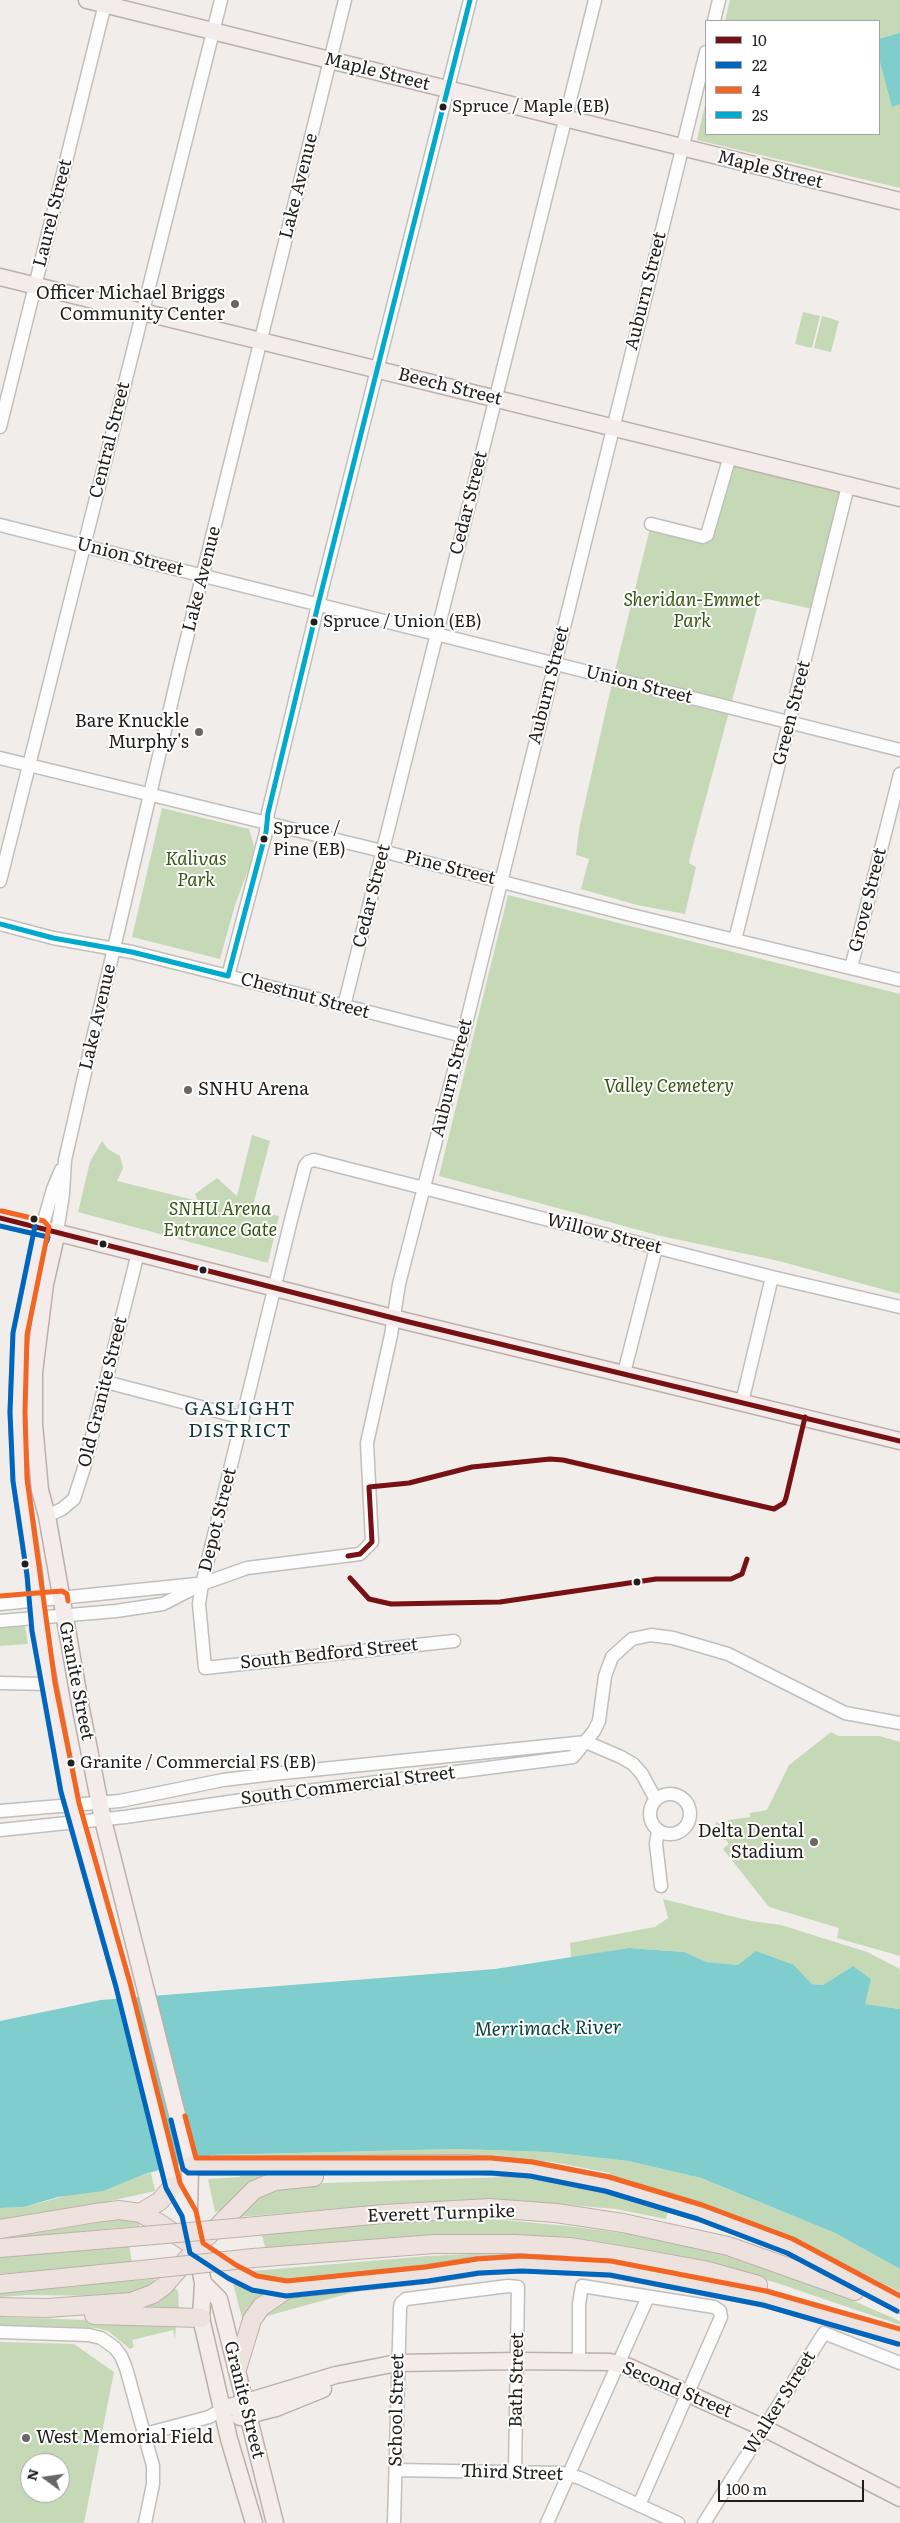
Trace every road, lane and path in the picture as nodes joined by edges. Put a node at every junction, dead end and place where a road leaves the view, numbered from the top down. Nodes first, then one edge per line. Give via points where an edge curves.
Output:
1 (88, 0) edge
2 (221, 0) edge
3 (345, 0) edge
4 (470, 0) edge
5 (594, 0) edge
6 (719, 0) edge
7 (105, 2) edge
8 (714, 20) edge
9 (213, 31) junction
10 (705, 56) edge
11 (330, 60) junction
12 (448, 89) junction
13 (564, 118) junction
14 (682, 147) junction
15 (900, 201) edge
16 (0, 277) edge
17 (36, 286) junction
18 (143, 312) junction
19 (261, 340) junction
20 (377, 369) junction
21 (495, 398) junction
22 (0, 427) edge
23 (613, 428) junction
24 (730, 456) junction
25 (848, 486) junction
26 (900, 498) edge
27 (651, 524) dead end
28 (0, 525) edge
29 (83, 546) junction
30 (202, 576) junction
31 (318, 604) junction
32 (436, 634) junction
33 (554, 665) junction
34 (790, 722) junction
35 (900, 750) edge
36 (0, 758) edge
37 (30, 766) junction
38 (900, 774) edge
39 (150, 794) junction
40 (267, 822) junction
41 (383, 851) junction
42 (500, 880) junction
43 (0, 881) edge
44 (0, 924) edge
45 (735, 940) junction
46 (114, 950) junction
47 (852, 968) junction
48 (228, 976) junction
49 (900, 980) edge
50 (344, 1006) junction
51 (464, 1036) junction
52 (424, 1189) junction
53 (0, 1218) edge
54 (49, 1230) junction
55 (656, 1248) junction
56 (138, 1252) junction
57 (772, 1277) junction
58 (275, 1287) junction
59 (900, 1307) edge
60 (394, 1318) junction
61 (624, 1373) junction
62 (106, 1382) junction
63 (742, 1402) junction
64 (243, 1418) junction
65 (900, 1441) edge
66 (47, 1516) junction
67 (202, 1584) junction
68 (61, 1598) junction
69 (36, 1601) junction
70 (0, 1604) edge
71 (64, 1616) junction
72 (38, 1619) junction
73 (0, 1621) edge
74 (454, 1640) dead end
75 (205, 1668) joint
76 (0, 1683) edge
77 (48, 1684) junction
78 (900, 1723) edge
79 (586, 1742) junction
80 (656, 1800) junction
81 (100, 1802) junction
82 (72, 1805) junction
83 (0, 1811) edge
84 (103, 1820) junction
85 (77, 1823) junction
86 (0, 1830) edge
87 (658, 1831) junction
88 (661, 1886) dead end
89 (352, 2165) junction
90 (190, 2166) junction
91 (171, 2179) junction
92 (140, 2213) junction
93 (189, 2213) junction
94 (0, 2230) edge
95 (0, 2248) edge
96 (196, 2248) junction
97 (203, 2283) junction
98 (0, 2284) edge
99 (518, 2287) joint
100 (287, 2289) junction
101 (648, 2297) junction
102 (900, 2304) edge
103 (0, 2307) edge
104 (47, 2308) junction
105 (900, 2308) edge
106 (200, 2318) junction
107 (0, 2332) edge
108 (900, 2336) edge
109 (518, 2361) junction
110 (579, 2361) junction
111 (900, 2362) edge
112 (397, 2363) junction
113 (618, 2364) junction
114 (237, 2369) junction
115 (688, 2394) junction
116 (247, 2409) junction
117 (219, 2415) junction
118 (764, 2428) junction
119 (145, 2434) junction
120 (396, 2470) junction
121 (515, 2472) junction
122 (570, 2474) junction
123 (900, 2498) edge
124 (638, 2504) junction
125 (145, 2523) edge
126 (254, 2523) edge
127 (275, 2523) edge
128 (394, 2523) edge
129 (547, 2523) edge
130 (678, 2523) edge
131 (704, 2523) edge

1 - 7 main road, Maple Street
2 - 9 street, Central Street
3 - 11 street, Lake Avenue
4 - 12 street
5 - 13 street, Cedar Street
6 - 8 street
7 - 9 main road, Maple Street
7 - 17 street, Laurel Street
9 - 11 main road, Maple Street
9 - 18 street, Central Street
10 - 14 street, Auburn Street
11 - 12 main road, Maple Street
11 - 19 street, Lake Avenue
12 - 13 main road, Maple Street
12 - 20 street
13 - 14 main road, Maple Street
13 - 21 street, Cedar Street
14 - 15 main road, Maple Street
14 - 23 street, Auburn Street
16 - 17 main road, Beech Street
17 - 18 main road, Beech Street
17 - 22 street, Laurel Street
18 - 19 main road, Beech Street
18 - 29 street, Central Street
19 - 20 main road, Beech Street
19 - 30 street, Lake Avenue
20 - 21 main road, Beech Street
20 - 31 street
21 - 23 main road, Beech Street
21 - 32 street, Cedar Street
23 - 24 main road, Beech Street
23 - 33 street, Auburn Street
24 - 25 main road, Beech Street
24 - 27 street via 708,535
25 - 26 main road, Beech Street
25 - 34 street, Green Street
28 - 29 street, Union Street
29 - 30 street, Union Street
29 - 37 street, Central Street
30 - 31 street, Union Street
30 - 39 street, Lake Avenue
31 - 32 street, Union Street
31 - 40 street
32 - 33 street, Union Street
32 - 41 street, Cedar Street
33 - 34 street, Union Street
33 - 42 street, Auburn Street
34 - 35 street, Union Street
34 - 45 street, Green Street
36 - 37 street, Pine Street
37 - 39 street, Pine Street
37 - 43 street, Central Street
38 - 47 street, Grove Street
39 - 40 street, Pine Street
39 - 46 street, Lake Avenue
40 - 41 street, Pine Street
40 - 48 street
41 - 42 street, Pine Street
41 - 50 street, Cedar Street
42 - 45 street, Pine Street
42 - 51 street, Auburn Street
44 - 46 street, Chestnut Street
45 - 47 street, Pine Street
46 - 48 street, Chestnut Street
46 - 54 street, Lake Avenue via 65,1160 53,1189
47 - 49 street, Pine Street
48 - 50 street, Chestnut Street
50 - 51 street, Chestnut Street
51 - 52 street, Auburn Street
52 - 55 street, Willow Street
52 - 58 street, Willow Street via 314,1160 308,1162
52 - 60 street, Auburn Street via 399,1284
53 - 54 main road
54 - 56 main road
54 - 66 main road, Granite Street via 33,1394 36,1463
54 - 69 main road, Granite Street via 20,1334 17,1412 20,1480
55 - 57 street, Willow Street
55 - 61 street
56 - 58 main road
56 - 62 street, Old Granite Street
57 - 59 street, Willow Street
57 - 63 street
58 - 60 main road
58 - 64 street, Depot Street
60 - 61 main road
60 - 67 street, Auburn Street via 367,1443 372,1524 369,1547 360,1554 344,1557 247,1568
61 - 63 main road
62 - 64 street
62 - 66 street, Old Granite Street via 74,1499
63 - 65 main road
64 - 67 street, Depot Street
66 - 68 main road, Granite Street
67 - 68 street
67 - 71 street via 162,1604
67 - 75 street, Depot Street via 199,1604
68 - 69 street
68 - 71 main road, Granite Street
69 - 70 street
69 - 72 main road, Granite Street
71 - 72 street
71 - 81 main road, Granite Street
72 - 73 street
72 - 77 main road, Granite Street
74 - 75 street, South Bedford Street
76 - 77 street
77 - 82 main road, Granite Street
78 - 79 street, South Commercial Street via 845,1713 728,1654 651,1635 632,1639 612,1657 605,1676 599,1721
79 - 80 street via 633,1764
79 - 81 street, South Commercial Street via 247,1777
79 - 84 street, South Commercial Street via 573,1757 546,1762
80 - 87 street via 650,1816
80 - 87 street via 673,1794 685,1800 690,1810 689,1822 681,1832 670,1835
81 - 82 street, South Commercial Street
81 - 84 main road, Granite Street
82 - 83 street, South Commercial Street
82 - 85 main road, Granite Street
84 - 85 street, South Commercial Street
84 - 90 main road, Granite Street
85 - 86 street, South Commercial Street
85 - 91 main road, Granite Street
87 - 88 street via 656,1844
89 - 90 highway
89 - 96 highway via 329,2176 275,2181 254,2190
89 - 102 highway via 491,2165 531,2169 607,2184 700,2212 790,2246
90 - 93 main road, Granite Street
91 - 92 highway via 160,2201
91 - 93 main road, Granite Street
92 - 94 highway via 119,2210
92 - 96 highway
93 - 96 main road, Granite Street
95 - 105 highway, Everett Turnpike, bridge via 383,2214 490,2208 623,2223 728,2246
96 - 97 main road, Granite Street
96 - 100 highway via 255,2283
96 - 104 highway via 154,2294 131,2302
97 - 106 main road, Granite Street
97 - 114 main road, Granite Street via 219,2300
98 - 108 highway, Everett Turnpike, bridge via 253,2258 474,2243 570,2248 704,2270 826,2305
99 - 109 street, Bath Street
99 - 112 street, School Street via 478,2289 403,2303
100 - 108 highway via 478,2266 522,2263 576,2265 611,2268 765,2298
100 - 114 highway via 261,2307 252,2320
101 - 110 street via 582,2286
101 - 113 street
101 - 115 street via 714,2307 720,2311 721,2317
103 - 104 highway
104 - 106 highway via 96,2315
106 - 117 main road, Granite Street
107 - 119 street via 81,2335 100,2338 108,2343 121,2356 126,2368
109 - 110 main road, Second Street
109 - 112 main road, Second Street
109 - 121 street, Bath Street
110 - 113 main road, Second Street
111 - 118 street, Walker Street via 824,2333
112 - 116 main road, Second Street via 336,2375
112 - 120 street, School Street
113 - 115 main road, Second Street
113 - 122 street
114 - 116 main road, Granite Street
115 - 118 main road, Second Street
115 - 124 street
116 - 117 main road, Second Street
116 - 127 main road, Granite Street
117 - 119 street, Second Street
117 - 126 main road, Granite Street
118 - 123 main road, Second Street
118 - 131 street, Walker Street
119 - 125 street via 153,2476
120 - 121 street, Third Street
120 - 128 street, School Street
121 - 122 street, Third Street
122 - 124 street, Third Street
122 - 129 street
124 - 130 street, Third Street

